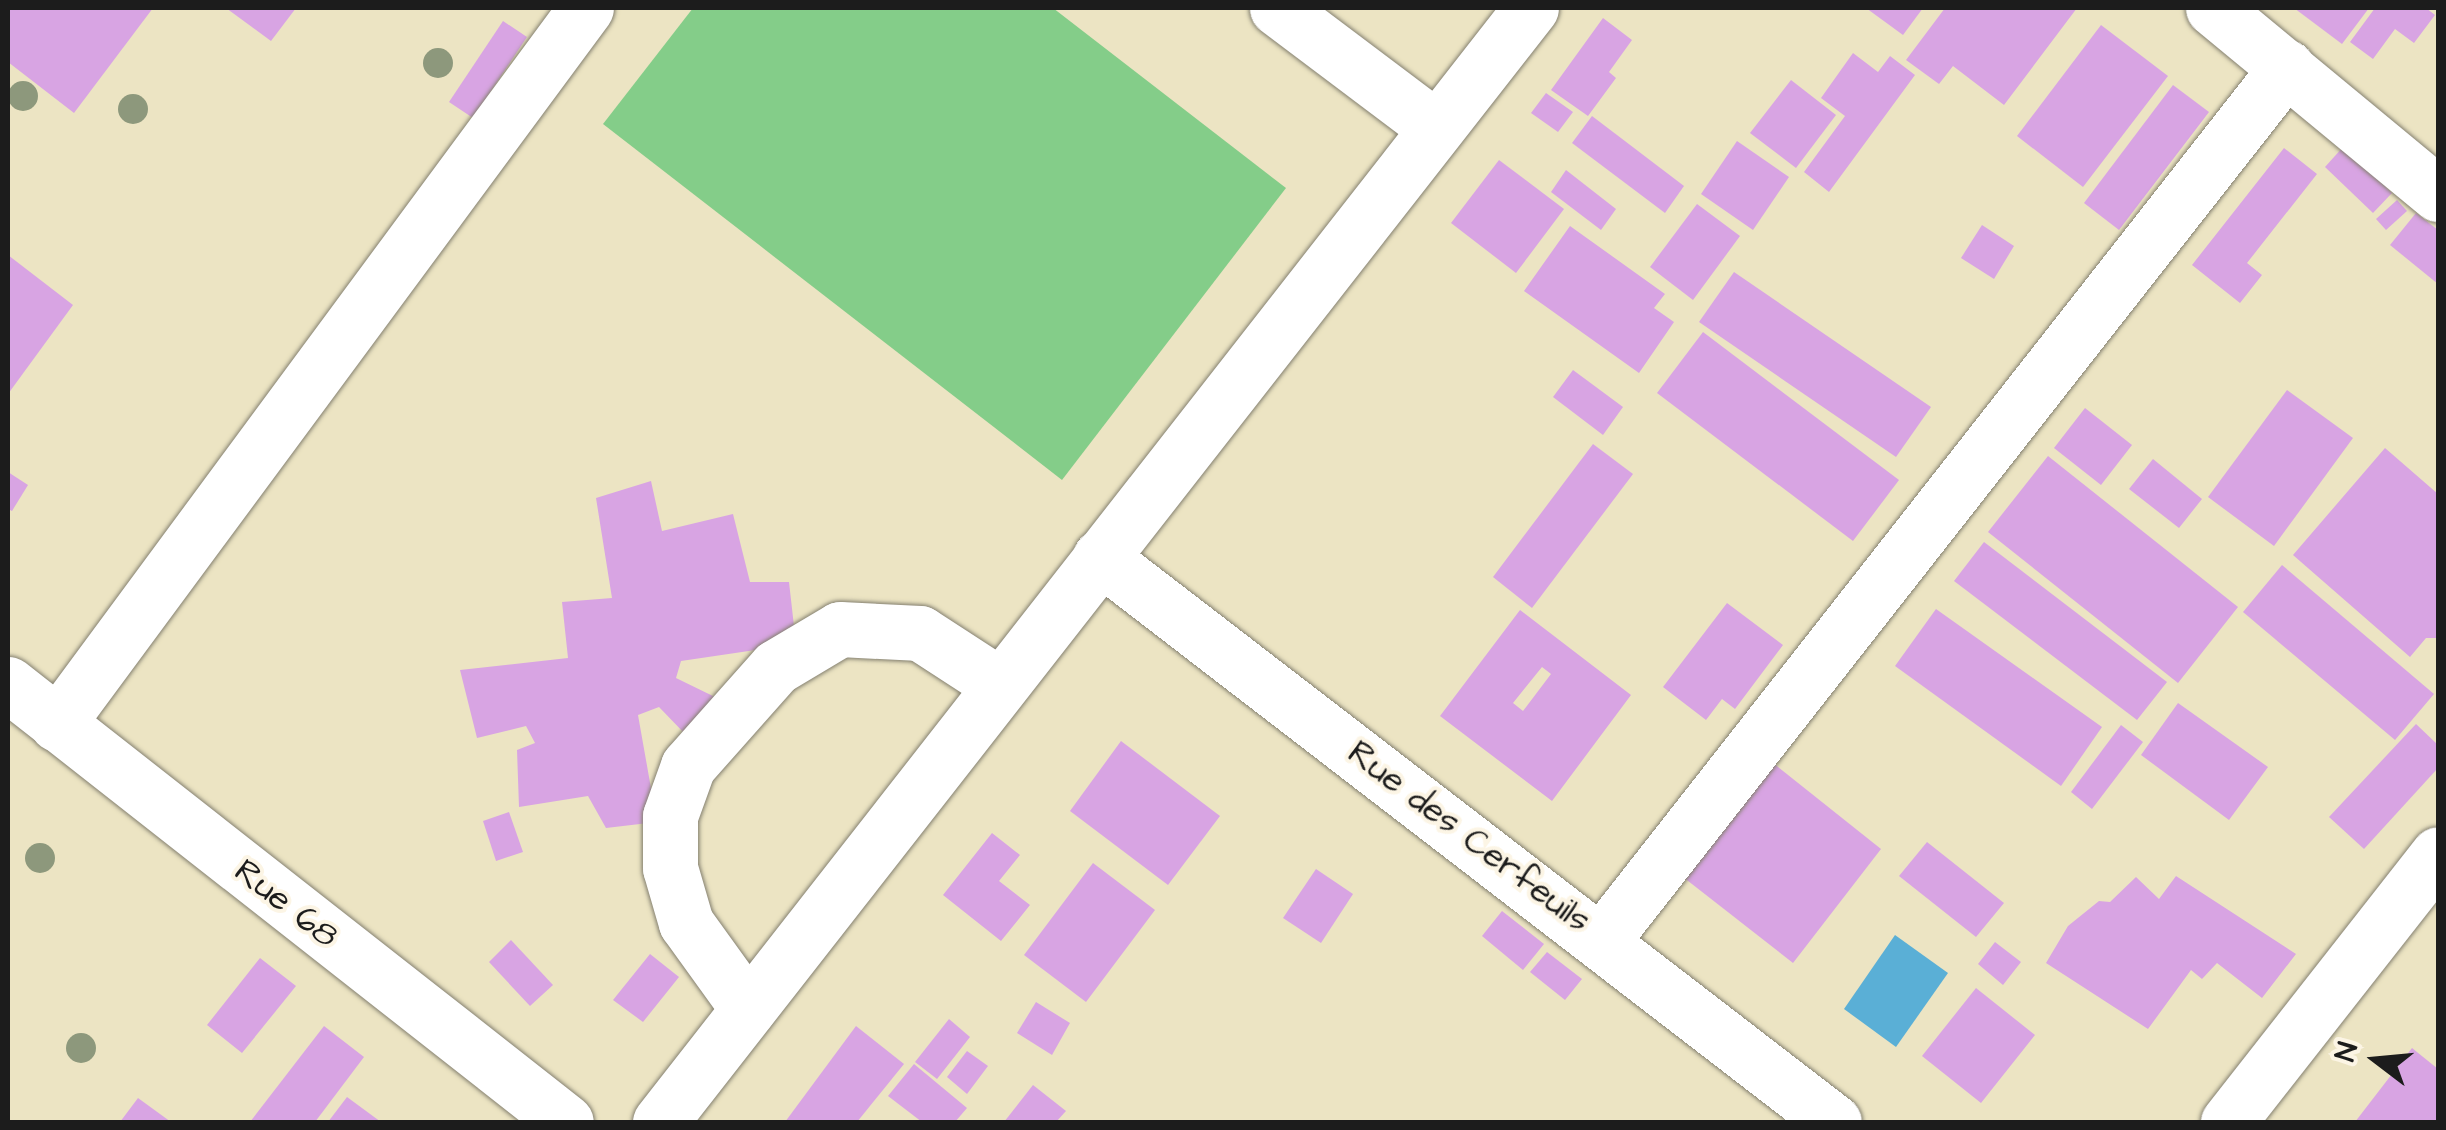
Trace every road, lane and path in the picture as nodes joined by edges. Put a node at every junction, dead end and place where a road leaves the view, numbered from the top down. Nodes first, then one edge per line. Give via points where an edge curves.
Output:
1 (586, 8) edge
2 (1278, 8) edge
3 (1531, 8) edge
4 (2213, 8) edge
5 (2287, 67) junction
6 (1436, 128) junction
7 (2438, 194) edge
8 (1100, 557) junction
9 (8, 684) edge
10 (1000, 685) junction
11 (57, 724) junction
12 (2438, 854) edge
13 (1603, 939) junction
14 (748, 1009) junction
15 (566, 1122) edge
16 (660, 1122) edge
17 (1834, 1122) edge
18 (2228, 1122) edge

1 - 11 street
2 - 6 street
3 - 6 street
4 - 5 street
5 - 7 street
5 - 13 street
6 - 8 street
8 - 10 street
8 - 13 street, Rue des Cerfeuils
9 - 11 street, Rue 68
10 - 14 street
10 - 14 street via 920,634 840,630 776,667 688,766 670,816 670,868 686,923
11 - 15 street, Rue 68
12 - 18 street
13 - 17 street, Rue des Cerfeuils
14 - 16 street

